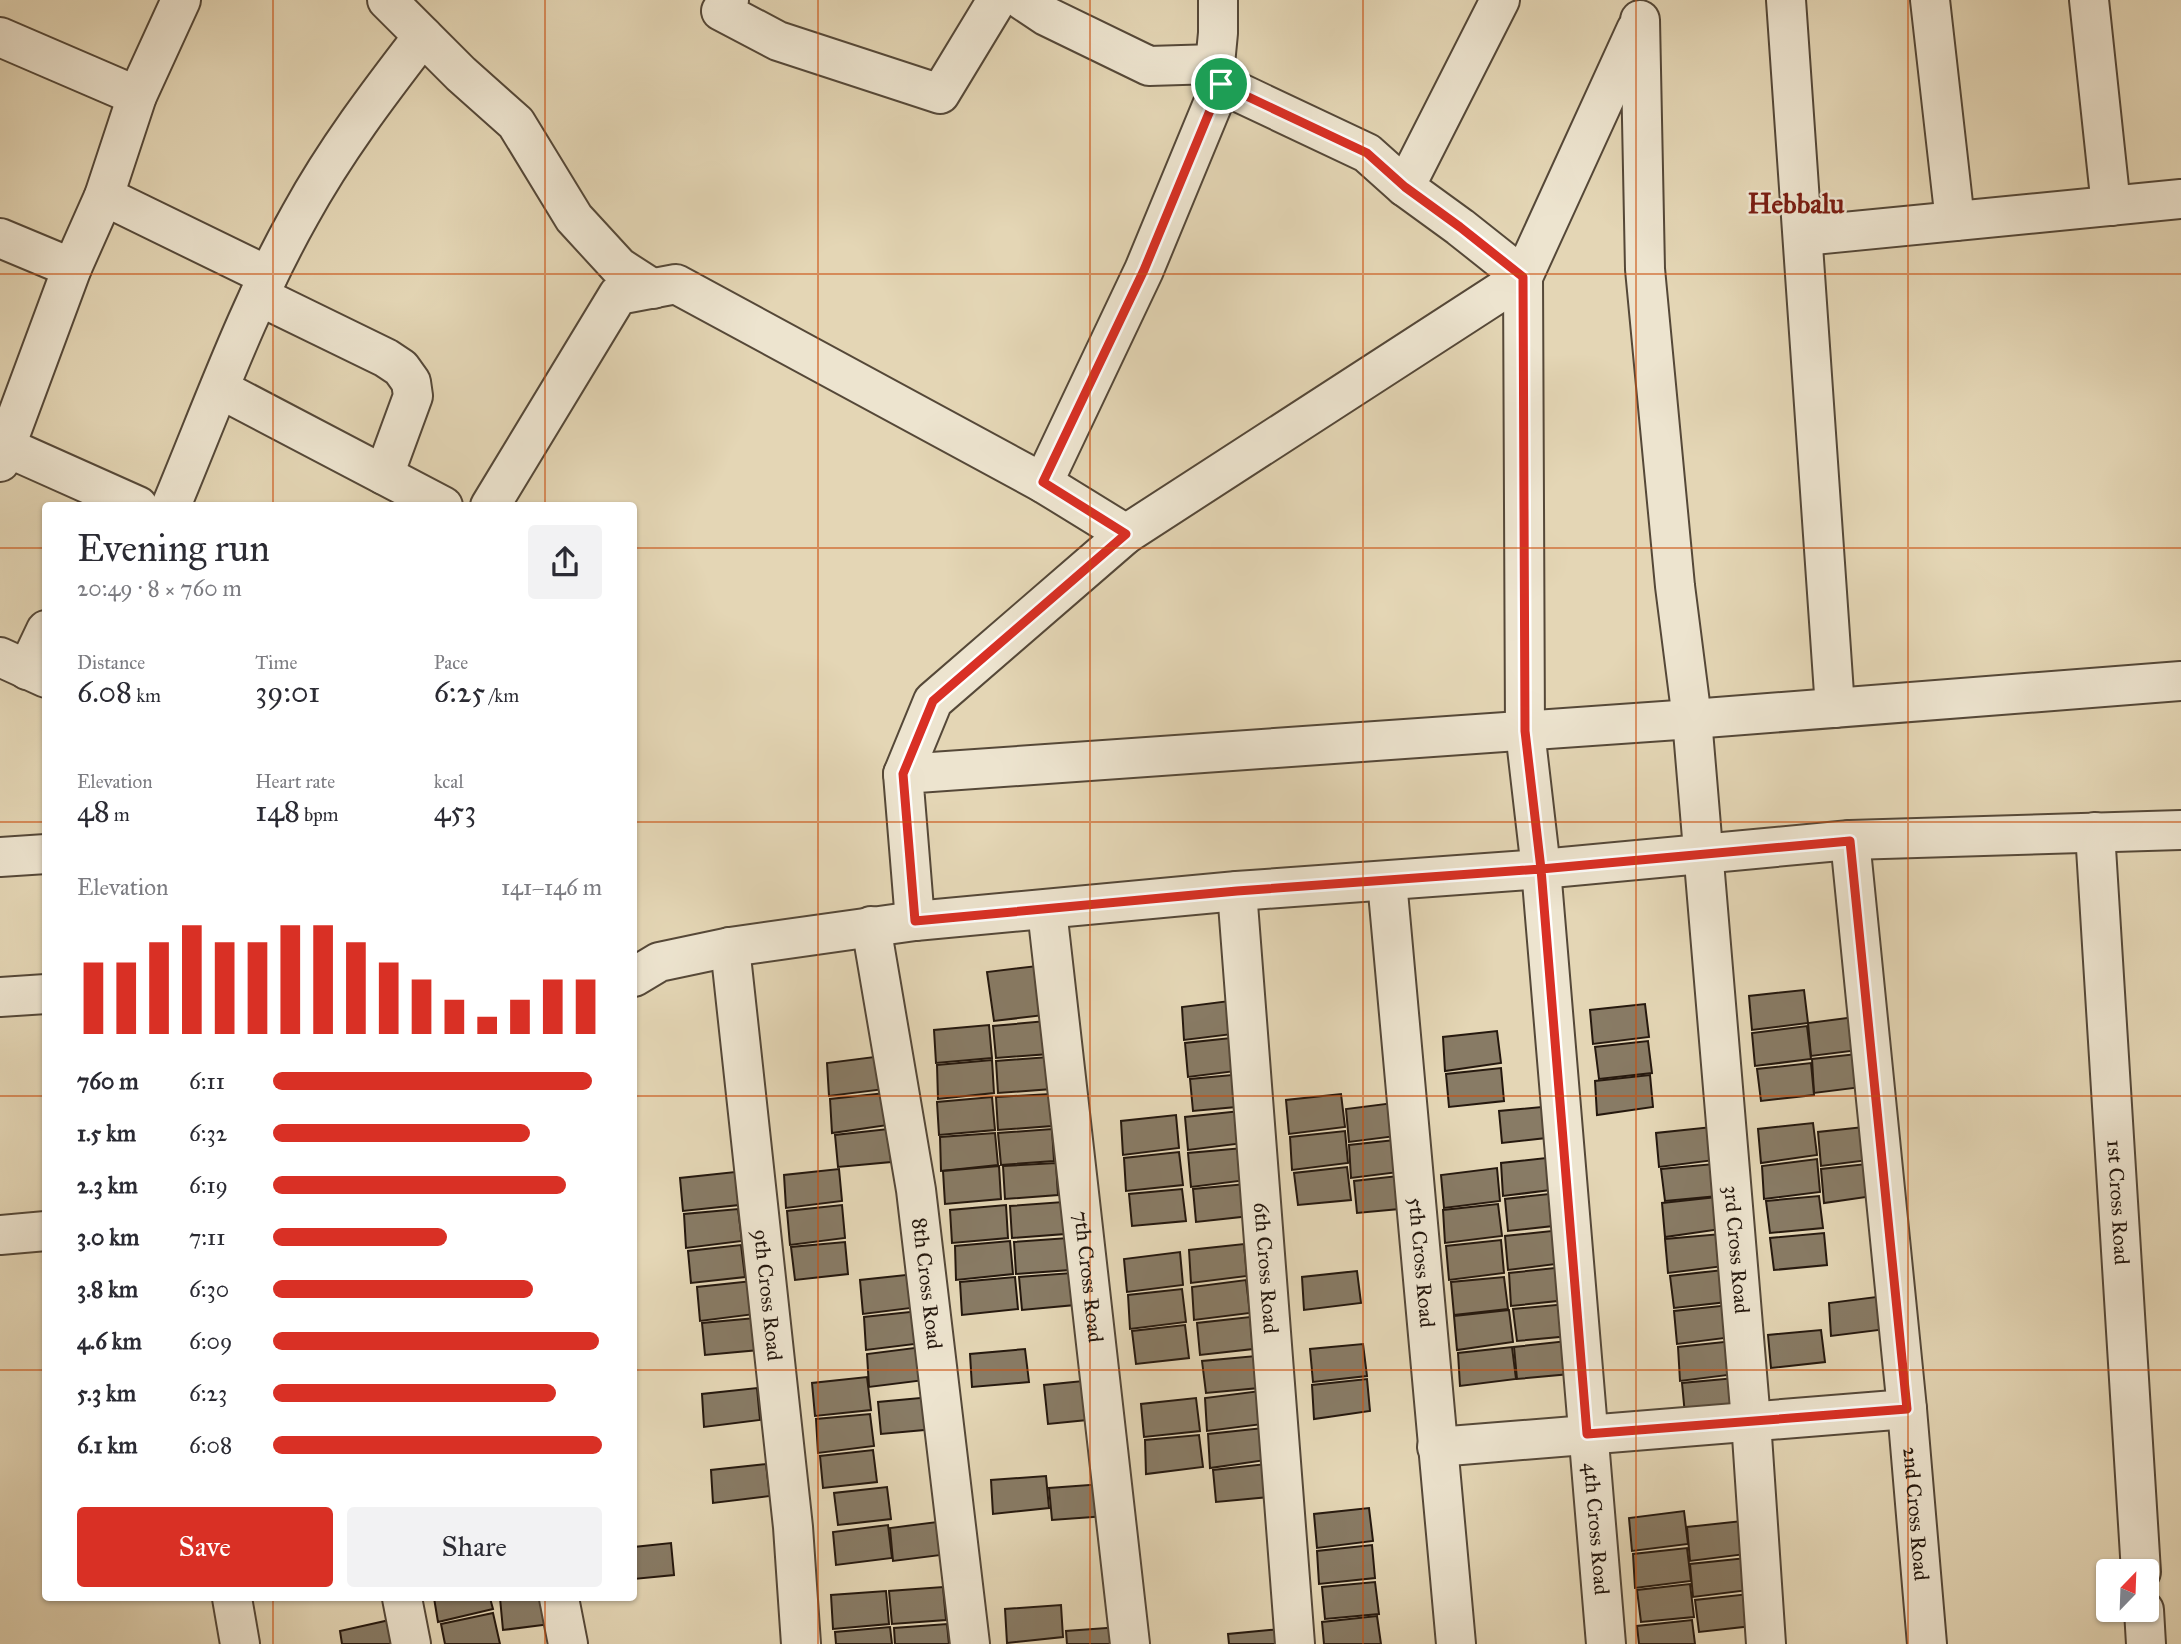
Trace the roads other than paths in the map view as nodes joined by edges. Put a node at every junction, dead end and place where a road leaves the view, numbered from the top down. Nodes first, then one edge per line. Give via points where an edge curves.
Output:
1 (181, 0) edge
2 (387, 0) edge
3 (729, 0) edge
4 (997, 0) edge
5 (1022, 0) edge
6 (1218, 0) edge
7 (1500, 0) edge
8 (1786, 0) edge
9 (1930, 0) edge
10 (2089, 0) edge
11 (1646, 10) edge
12 (423, 36) junction
13 (0, 37) edge
14 (1218, 74) junction
15 (137, 96) junction
16 (1405, 187) junction
17 (104, 196) junction
18 (2181, 199) edge
19 (2112, 206) junction
20 (1955, 221) junction
21 (1804, 236) junction
22 (0, 238) edge
23 (72, 268) junction
24 (1523, 277) junction
25 (630, 284) junction
26 (263, 286) junction
27 (220, 389) junction
28 (3, 454) edge
29 (384, 475) junction
30 (1043, 482) junction
31 (117, 501) edge
32 (173, 502) edge
33 (435, 502) edge
34 (492, 502) edge
35 (1126, 534) junction
36 (42, 637) edge
37 (24, 668) edge
38 (2181, 681) edge
39 (1835, 708) junction
40 (1692, 719) junction
41 (1525, 731) junction
42 (903, 774) junction
43 (2181, 830) edge
44 (2095, 832) junction
45 (1850, 841) junction
46 (42, 854) edge
47 (1703, 854) junction
48 (0, 858) edge
49 (1541, 869) junction
50 (1387, 881) junction
51 (1237, 891) junction
52 (1047, 910) junction
53 (915, 921) junction
54 (871, 926) junction
55 (730, 947) junction
56 (637, 974) edge
57 (42, 994) edge
58 (0, 997) edge
59 (42, 1231) edge
60 (0, 1235) edge
61 (1907, 1409) junction
62 (1751, 1421) junction
63 (1587, 1434) junction
64 (1437, 1447) junction
65 (2140, 1559) edge
66 (233, 1601) edge
67 (403, 1601) edge
68 (560, 1601) edge
69 (2145, 1622) edge
70 (240, 1644) edge
71 (411, 1644) edge
72 (568, 1644) edge
73 (801, 1644) edge
74 (970, 1644) edge
75 (1130, 1644) edge
76 (1295, 1644) edge
77 (1456, 1644) edge
78 (1606, 1644) edge
79 (1766, 1644) edge
80 (1927, 1644) edge
81 (2146, 1644) edge

1 - 15 street
2 - 12 street
3 - 4 street via 721,12 778,41 940,94
5 - 14 street via 1149,66
6 - 14 street
7 - 16 street
8 - 21 street
9 - 20 street
10 - 19 street
11 - 24 street
11 - 40 street, 3rd Cross Road via 1645,269
12 - 25 street via 516,123 574,218
12 - 26 street via 360,118 300,213
13 - 15 street
14 - 16 street via 1367,153
14 - 30 street via 1144,270
15 - 17 street
16 - 24 street
17 - 23 street
17 - 26 street
18 - 19 street
19 - 20 street
20 - 21 street
21 - 39 street
22 - 23 street
23 - 28 street
24 - 35 street
24 - 41 street, 4th Cross Road
25 - 30 street via 676,284
25 - 34 street
26 - 27 street
26 - 29 street via 386,358 411,382 413,396
27 - 29 street
27 - 32 street
28 - 31 street
29 - 33 street
30 - 35 street
35 - 42 street via 933,701
36 - 37 street
38 - 39 street
39 - 40 street
40 - 41 street
40 - 47 street, 3rd Cross Road
41 - 42 street
41 - 49 street, 4th Cross Road
42 - 53 street
43 - 44 street
44 - 45 street
44 - 65 street, 1st Cross Road
45 - 47 street
45 - 61 street, 2nd Cross Road
46 - 48 street
47 - 49 street
47 - 62 street, 3rd Cross Road
49 - 50 street
49 - 63 street, 4th Cross Road
50 - 51 street
50 - 64 street, 5th Cross Road
51 - 52 street
51 - 76 street, 6th Cross Road
52 - 53 street
52 - 75 street, 7th Cross Road
53 - 54 street
54 - 55 street
54 - 74 street, 8th Cross Road via 916,1190
55 - 56 street via 659,962
55 - 73 street, 9th Cross Road via 793,1527
57 - 58 street
59 - 60 street
61 - 62 street
61 - 80 street, 2nd Cross Road
62 - 63 street
62 - 79 street, 3rd Cross Road
63 - 64 street
63 - 78 street, 4th Cross Road
64 - 77 street, 5th Cross Road
66 - 70 street
67 - 71 street
68 - 72 street
69 - 81 street

